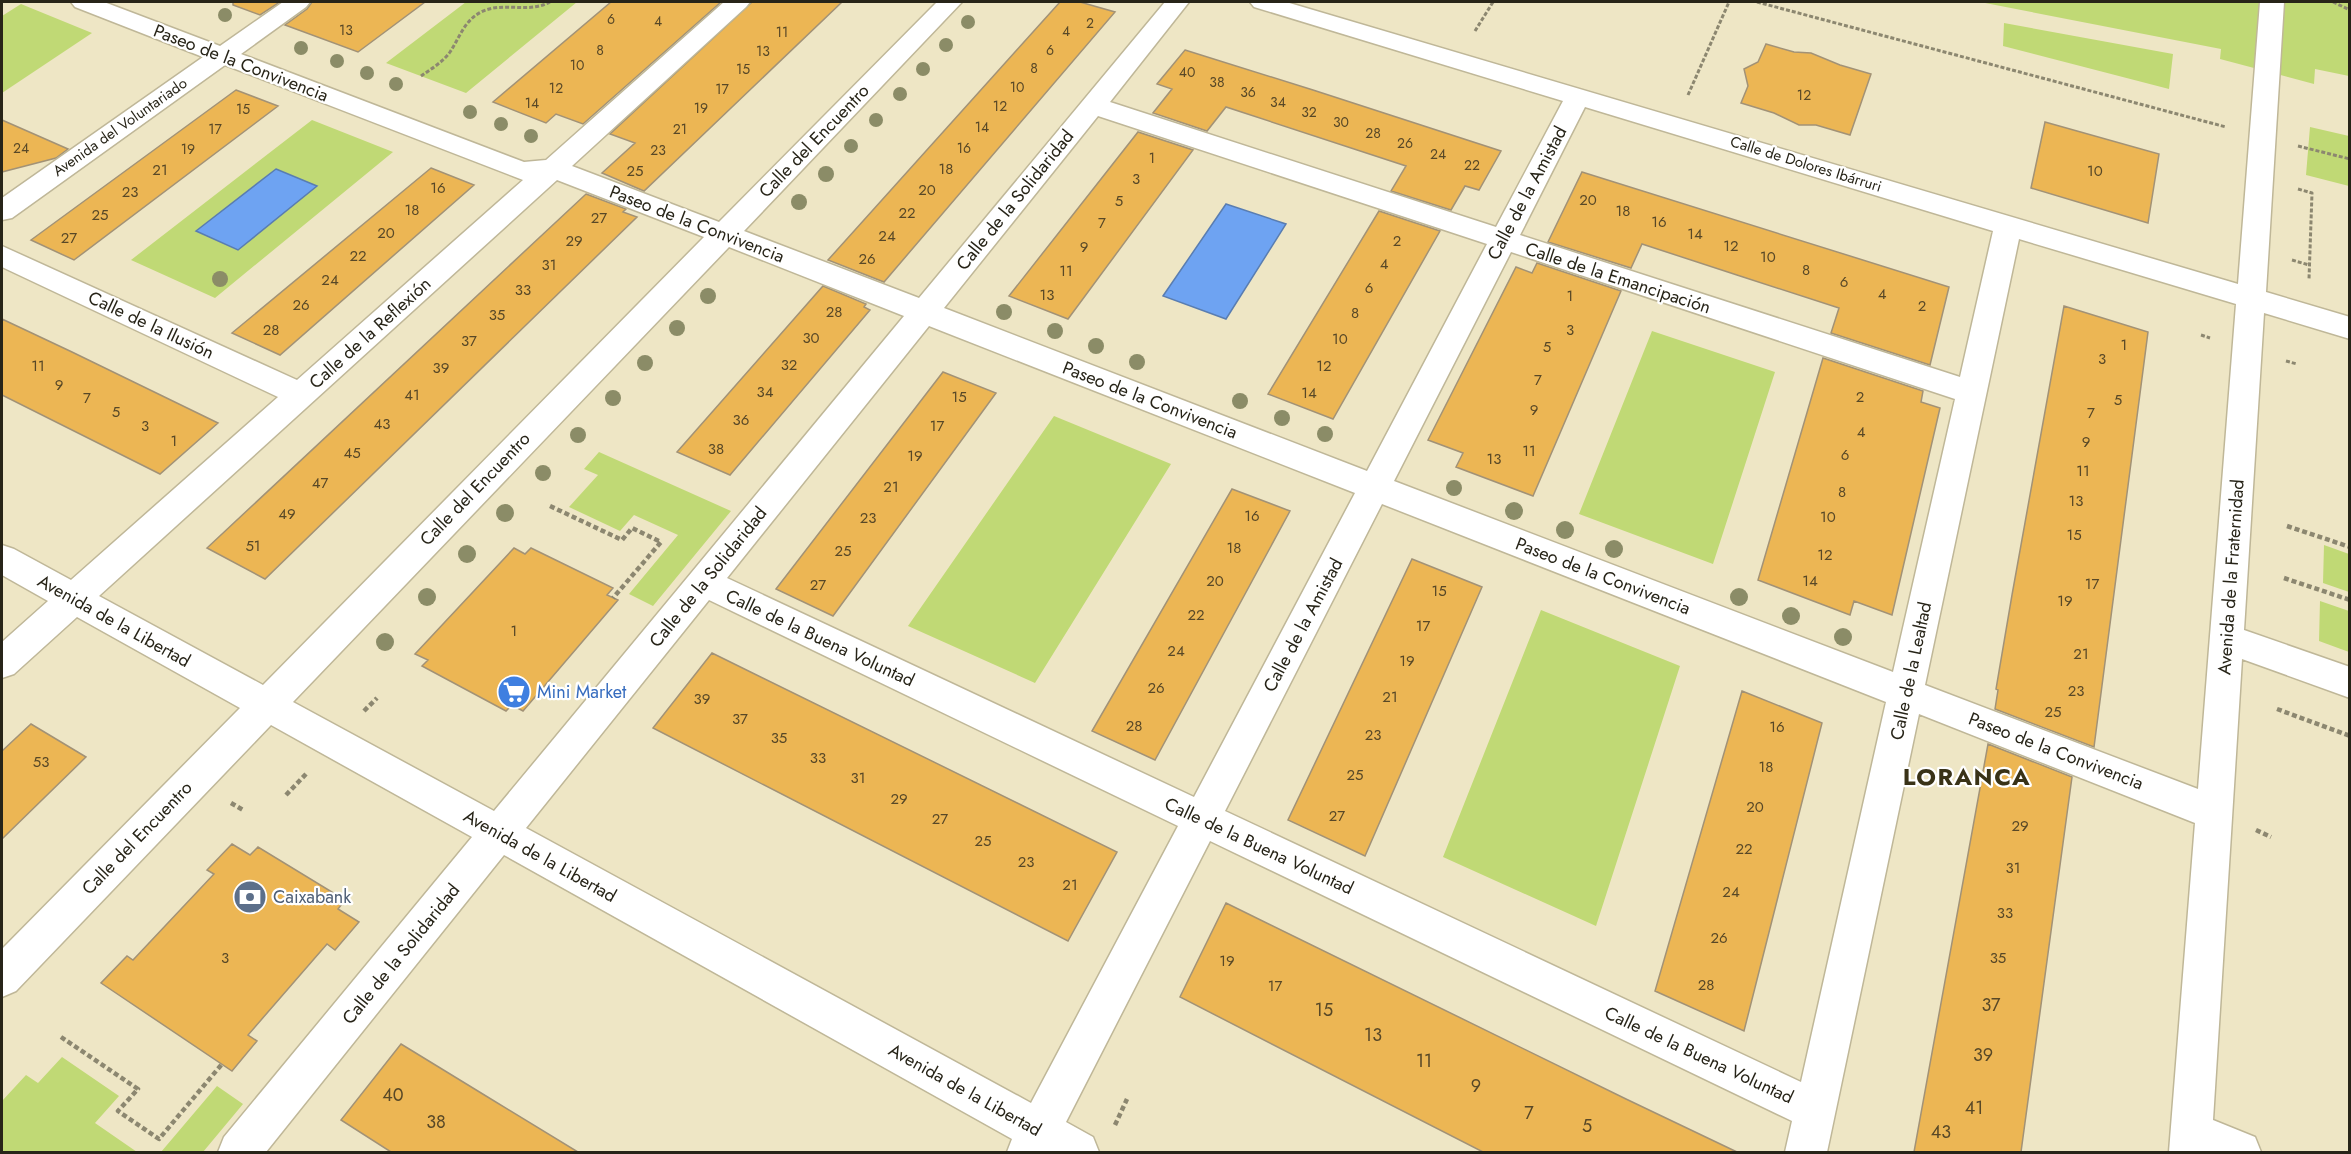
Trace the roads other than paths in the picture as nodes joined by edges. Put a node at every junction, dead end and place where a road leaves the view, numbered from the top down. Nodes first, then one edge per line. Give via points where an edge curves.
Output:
1 (83, 2) edge
2 (298, 2) edge
3 (738, 2) edge
4 (950, 2) edge
5 (1177, 2) edge
6 (1262, 2) edge
7 (2272, 2) edge
8 (222, 55) junction
9 (1578, 97) junction
10 (1093, 105) junction
11 (553, 168) junction
12 (2, 212) edge
13 (2008, 224) junction
14 (723, 234) junction
15 (1503, 240) junction
16 (2, 256) edge
17 (2251, 298) junction
18 (924, 312) junction
19 (2349, 328) edge
20 (1972, 393) junction
21 (301, 395) junction
22 (1375, 487) junction
23 (2, 559) edge
24 (704, 582) junction
25 (73, 599) junction
26 (2227, 639) junction
27 (2, 663) edge
28 (2349, 683) edge
29 (1906, 693) junction
30 (266, 705) junction
31 (2214, 813) junction
32 (1202, 819) junction
33 (500, 834) junction
34 (2, 977) edge
35 (1815, 1110) junction
36 (1034, 1142) edge
37 (2191, 1142) edge
38 (239, 1152) edge
39 (1078, 1152) edge
40 (1806, 1152) edge
41 (2240, 1152) edge

1 - 8 street, Paseo de la Convivencia
2 - 8 street, Avenida del Voluntariado
3 - 11 street, Calle de la Reflexión
4 - 14 street, Calle del Encuentro
5 - 10 street, Calle de la Solidaridad
6 - 9 street, Calle de Dolores Ibárruri
7 - 17 street, Avenida de la Fraternidad
8 - 11 street, Paseo de la Convivencia via 522,171
8 - 12 street, Avenida del Voluntariado
9 - 13 street, Calle de Dolores Ibárruri
9 - 15 street, Calle de la Amistad
10 - 15 street, Calle de la Emancipación
10 - 18 street, Calle de la Solidaridad
11 - 14 street, Paseo de la Convivencia
11 - 21 street, Calle de la Reflexión
13 - 17 street, Calle de Dolores Ibárruri
13 - 20 street, Calle de la Lealtad
14 - 18 street, Paseo de la Convivencia
14 - 30 street, Calle del Encuentro
15 - 20 street, Calle de la Emancipación
15 - 22 street, Calle de la Amistad
16 - 21 street, Calle de la Ilusión
17 - 19 street, Calle de Dolores Ibárruri
17 - 26 street, Avenida de la Fraternidad
18 - 22 street, Paseo de la Convivencia
18 - 24 street, Calle de la Solidaridad
20 - 29 street, Calle de la Lealtad
21 - 25 street, Calle de la Reflexión
22 - 29 street, Paseo de la Convivencia
22 - 32 street, Calle de la Amistad
23 - 25 street, Avenida de la Libertad
24 - 32 street, Calle de la Buena Voluntad
24 - 33 street, Calle de la Solidaridad
25 - 27 street, Calle de la Reflexión
25 - 30 street, Avenida de la Libertad
26 - 28 street
26 - 31 street, Avenida de la Fraternidad
29 - 31 street, Paseo de la Convivencia
29 - 35 street, Calle de la Lealtad
30 - 33 street, Avenida de la Libertad
30 - 34 street, Calle del Encuentro
31 - 37 street, Avenida de la Fraternidad
32 - 35 street, Calle de la Buena Voluntad
32 - 36 street, Calle de la Amistad
33 - 36 street, Avenida de la Libertad
33 - 38 street, Calle de la Solidaridad
35 - 40 street, Calle de la Lealtad
36 - 39 street, Avenida de la Libertad
37 - 41 street

